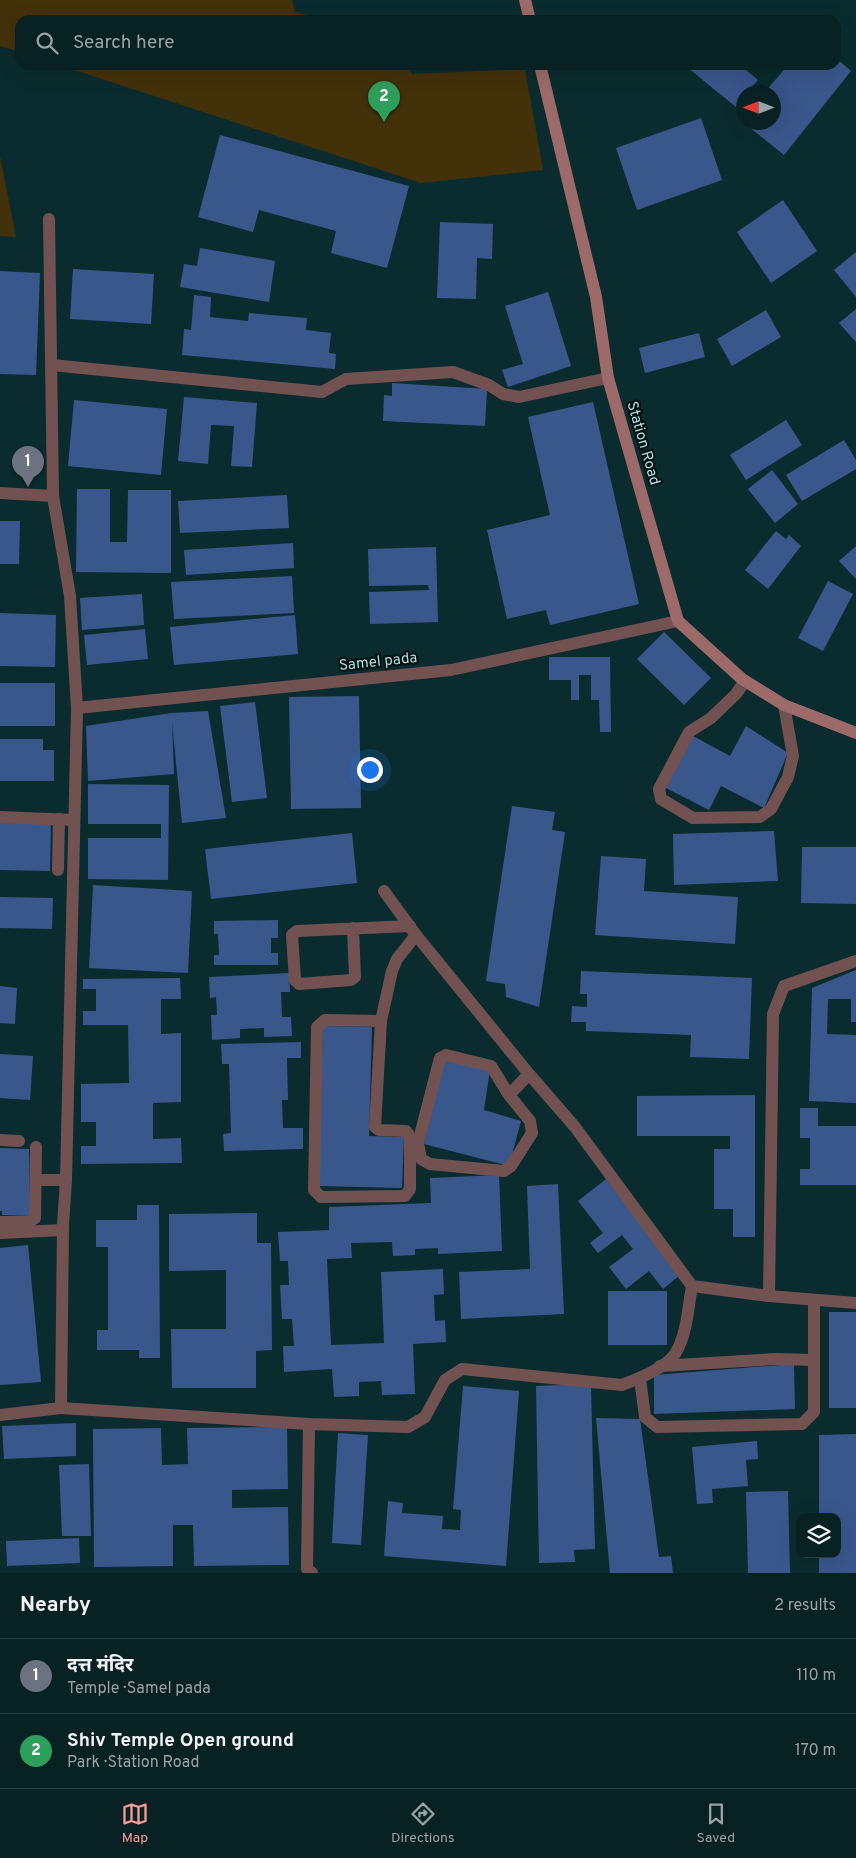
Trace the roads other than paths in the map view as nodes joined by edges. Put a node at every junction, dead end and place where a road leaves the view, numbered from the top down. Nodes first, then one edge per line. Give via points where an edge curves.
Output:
1 (525, 0) edge
2 (529, 15) edge
3 (541, 70) edge
4 (49, 219) dead end
5 (52, 365) junction
6 (608, 378) junction
7 (0, 493) edge
8 (53, 496) junction
9 (678, 621) junction
10 (745, 681) junction
11 (784, 705) junction
12 (77, 708) junction
13 (856, 733) edge
14 (0, 817) edge
15 (58, 820) junction
16 (74, 820) junction
17 (58, 870) dead end
18 (384, 891) dead end
19 (353, 928) junction
20 (413, 930) junction
21 (856, 961) edge
22 (380, 1021) junction
23 (529, 1074) junction
24 (509, 1096) junction
25 (0, 1140) edge
26 (19, 1141) dead end
27 (36, 1147) dead end
28 (36, 1180) junction
29 (66, 1180) junction
30 (0, 1222) edge
31 (63, 1230) junction
32 (0, 1233) edge
33 (692, 1286) junction
34 (769, 1296) junction
35 (814, 1300) junction
36 (856, 1303) edge
37 (814, 1360) junction
38 (660, 1366) junction
39 (640, 1378) junction
40 (61, 1408) junction
41 (0, 1415) edge
42 (309, 1424) junction
43 (308, 1572) edge

1 - 2 main road
3 - 6 main road, Station Road via 596,297
4 - 5 street
5 - 6 street via 322,392 346,379 453,372 489,385 503,394 518,397
5 - 8 street
6 - 9 main road, Station Road
7 - 8 street
8 - 12 street via 70,596
9 - 10 main road
9 - 12 street, Samel pada via 451,670
10 - 11 main road
10 - 11 street via 712,718 689,732 659,789 661,799 693,818 760,817 771,809 788,777 793,756
11 - 13 main road
12 - 16 street
14 - 15 street
15 - 16 street
15 - 17 street
16 - 29 street
18 - 20 street
19 - 19 street via 297,931 292,935 294,980 299,984 351,980 354,977
19 - 20 street
20 - 22 street via 392,971
20 - 23 street
21 - 34 street via 784,986 773,1014
22 - 22 street via 375,1127 406,1132 410,1136 410,1189 405,1196 321,1196 314,1190 317,1027 325,1020
23 - 24 street
23 - 33 street via 575,1127
24 - 24 street via 530,1121 532,1133 511,1166 504,1171 430,1164 421,1159 418,1143 440,1058 446,1055 491,1066
25 - 26 street
27 - 28 street
28 - 29 street
28 - 30 street via 35,1218 29,1222
29 - 31 street
31 - 32 street
31 - 40 street
33 - 34 street
33 - 38 street via 682,1339 674,1355
34 - 35 street
35 - 36 street
35 - 37 street
37 - 38 street
37 - 39 street via 814,1412 802,1424 657,1427 645,1417
38 - 39 street
39 - 42 street via 622,1385 462,1369 445,1380 425,1417 408,1427
40 - 41 street
40 - 42 street
42 - 43 street

